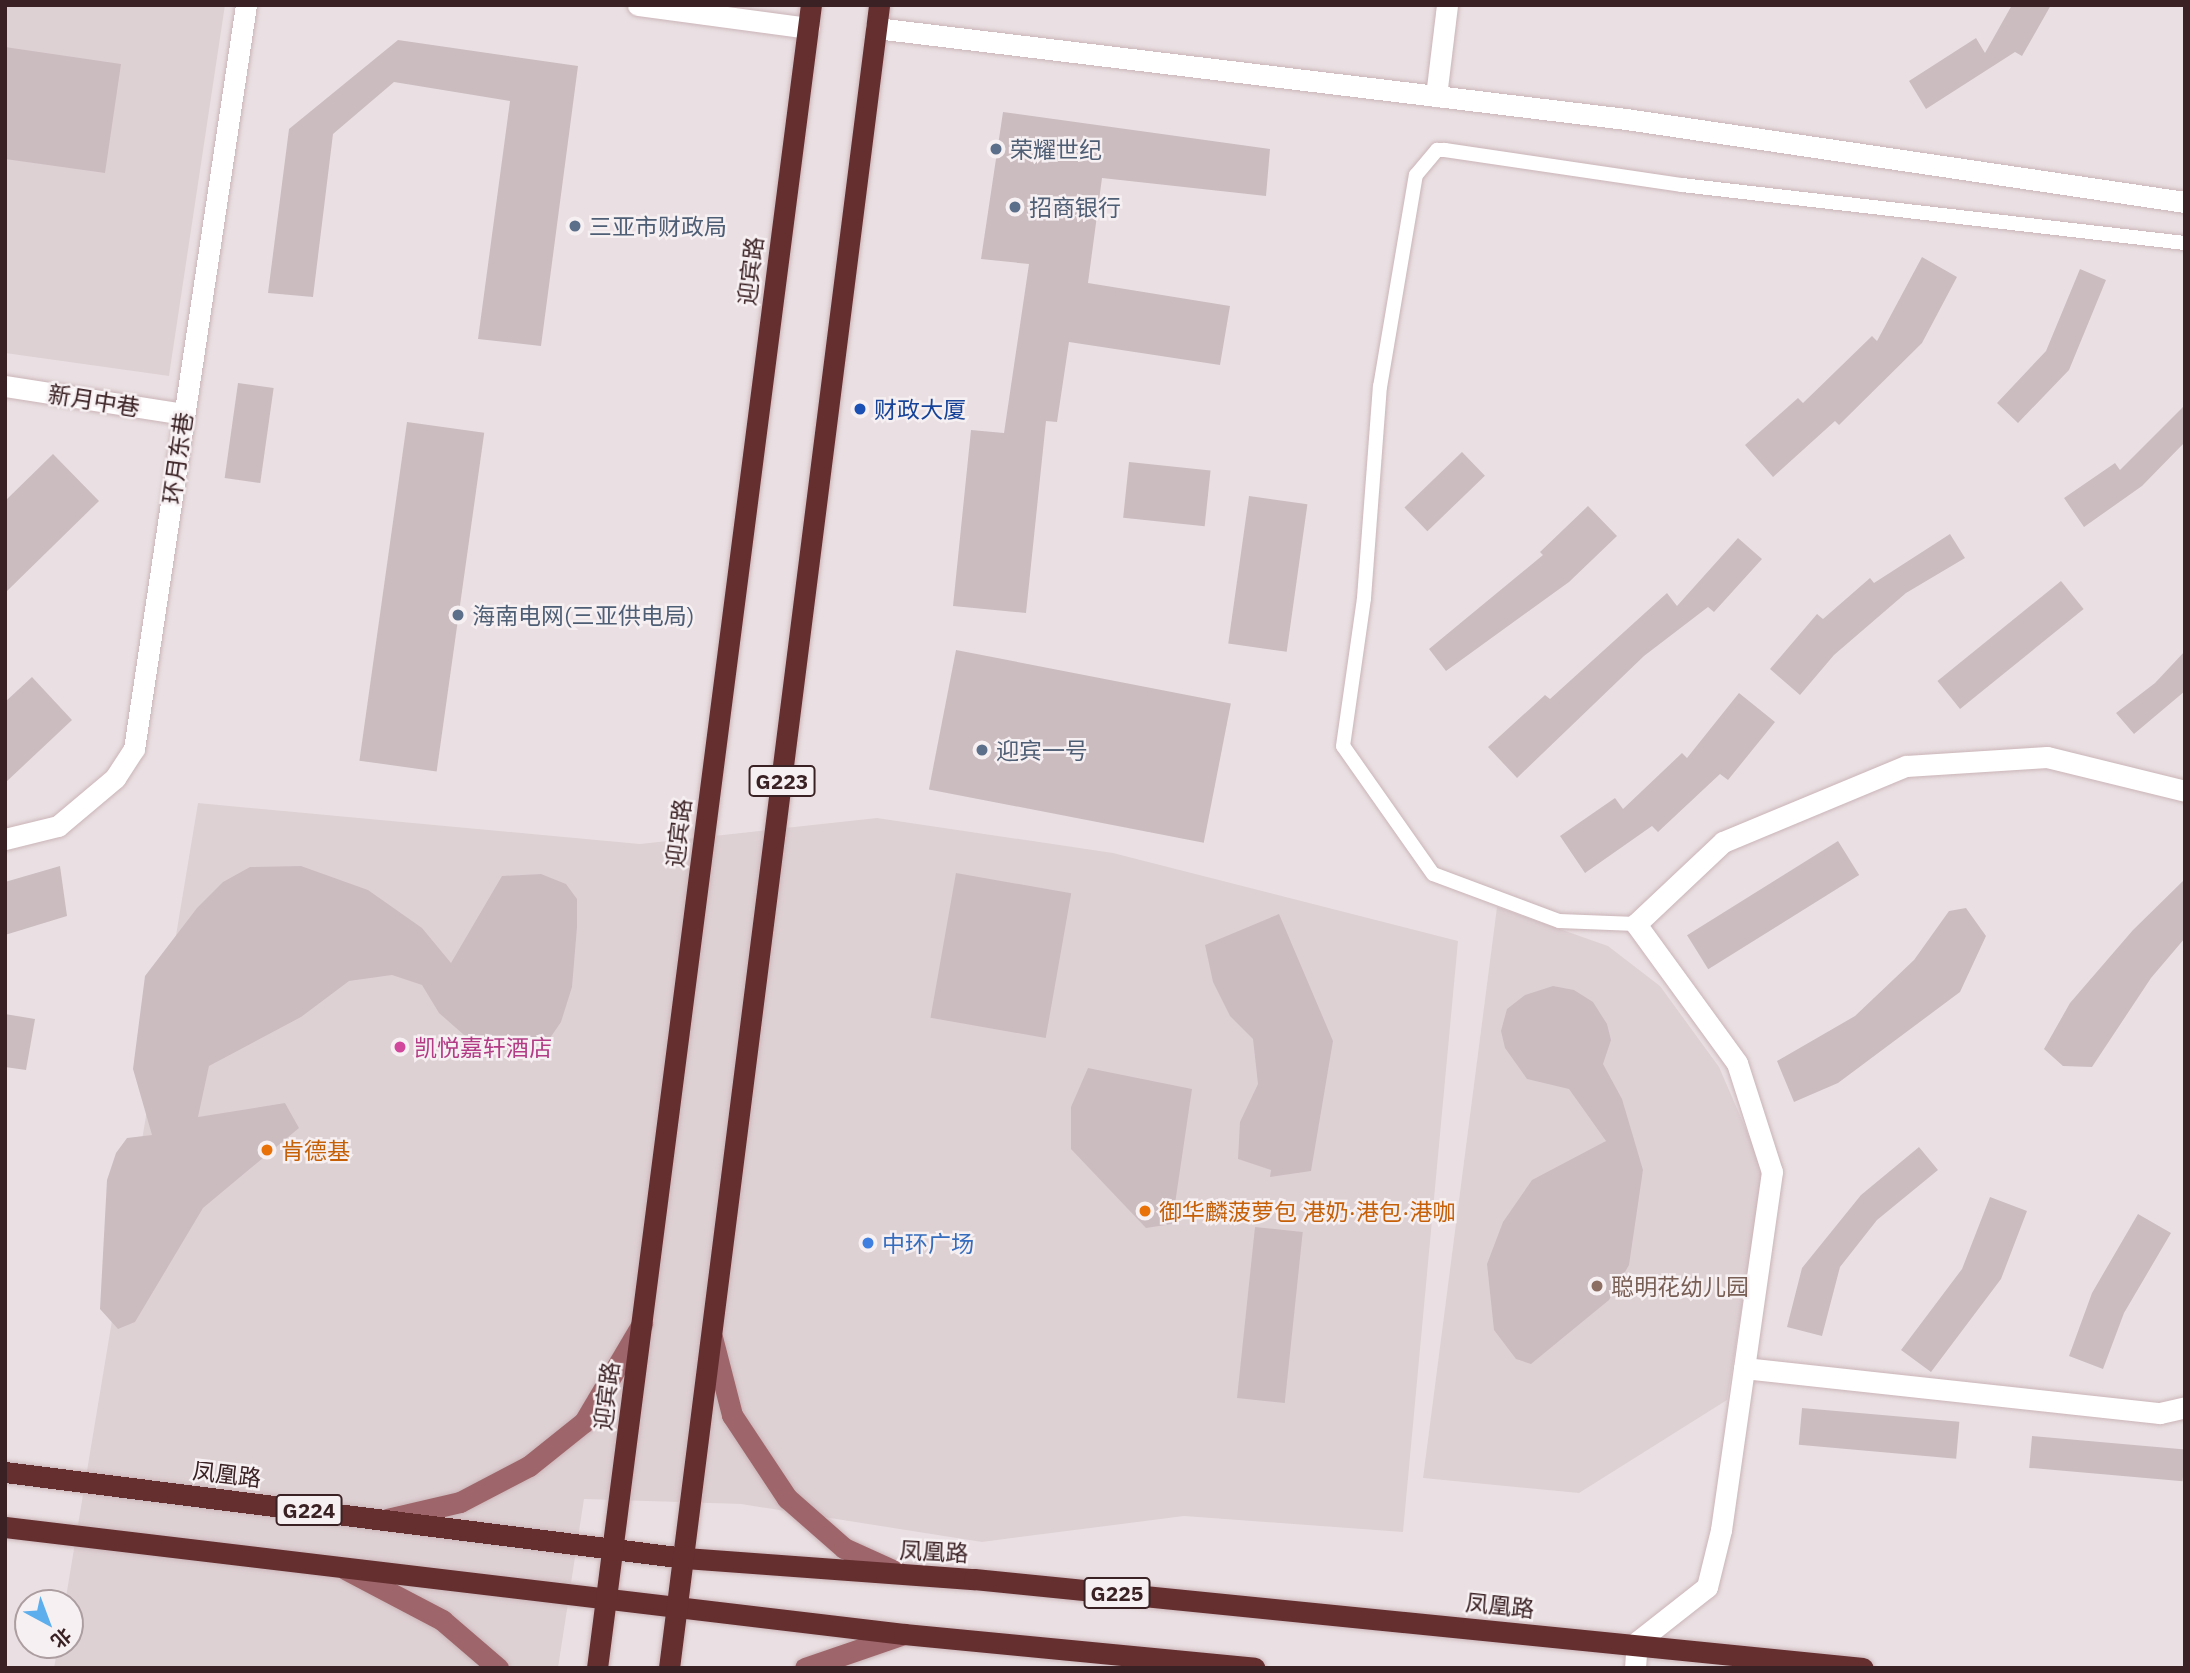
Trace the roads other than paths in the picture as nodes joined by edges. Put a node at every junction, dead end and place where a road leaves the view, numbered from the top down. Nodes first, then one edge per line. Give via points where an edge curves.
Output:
1 (246, 5) edge
2 (638, 5) edge
3 (811, 5) edge
4 (879, 5) edge
5 (1447, 5) edge
6 (808, 28) junction
7 (876, 28) junction
8 (1436, 96) junction
9 (2185, 202) edge
10 (2185, 243) edge
11 (5, 386) edge
12 (184, 414) junction
13 (2185, 791) edge
14 (5, 839) edge
15 (1636, 924) junction
16 (642, 1324) junction
17 (712, 1337) junction
18 (1744, 1368) junction
19 (2185, 1407) edge
20 (5, 1472) edge
21 (383, 1520) junction
22 (5, 1527) edge
23 (613, 1549) junction
24 (685, 1558) junction
25 (341, 1566) junction
26 (907, 1577) junction
27 (607, 1597) junction
28 (678, 1605) junction
29 (904, 1634) junction
30 (1637, 1642) junction
31 (498, 1668) edge
32 (597, 1668) edge
33 (669, 1668) edge
34 (805, 1668) edge
35 (1254, 1668) edge
36 (1634, 1668) edge
37 (1863, 1668) edge

1 - 12 street, 环月东巷
2 - 6 street
3 - 6 highway, 迎宾路 / G223
4 - 7 highway, G223
5 - 8 street
6 - 16 highway, 迎宾路 / G223
7 - 8 street
7 - 17 highway, G223
8 - 9 street via 1626,119
10 - 15 lane via 1682,185 1444,150 1437,150 1416,175 1380,387 1363,598 1343,746 1433,874 1559,921
11 - 12 street, 新月中巷
12 - 14 street, 环月东巷 via 134,750 115,778 58,826
13 - 15 street via 2047,757 1906,766 1723,842
15 - 18 street via 1737,1063 1772,1172
16 - 21 main road via 584,1422 529,1466 460,1502
16 - 23 highway, 迎宾路 / G223
17 - 24 highway, G223
17 - 26 main road via 732,1415 788,1498 844,1548
18 - 19 street via 2160,1413
18 - 30 street via 1721,1530 1707,1587
20 - 21 highway, 凤凰路 / G224
21 - 23 highway, 凤凰路 / G224
22 - 25 highway, G224
23 - 24 highway, 凤凰路 / G224
23 - 27 highway, 迎宾路 / G223
24 - 26 highway, 凤凰路 / G225
24 - 28 highway, G223
25 - 27 highway, G224
25 - 31 main road via 442,1620
26 - 30 highway, 凤凰路 / G225 via 974,1579
27 - 28 highway
27 - 32 highway, 迎宾路 / G223
28 - 29 highway
28 - 33 highway, G223
29 - 34 main road
29 - 35 highway
30 - 36 street
30 - 37 highway, 凤凰路 / G225

